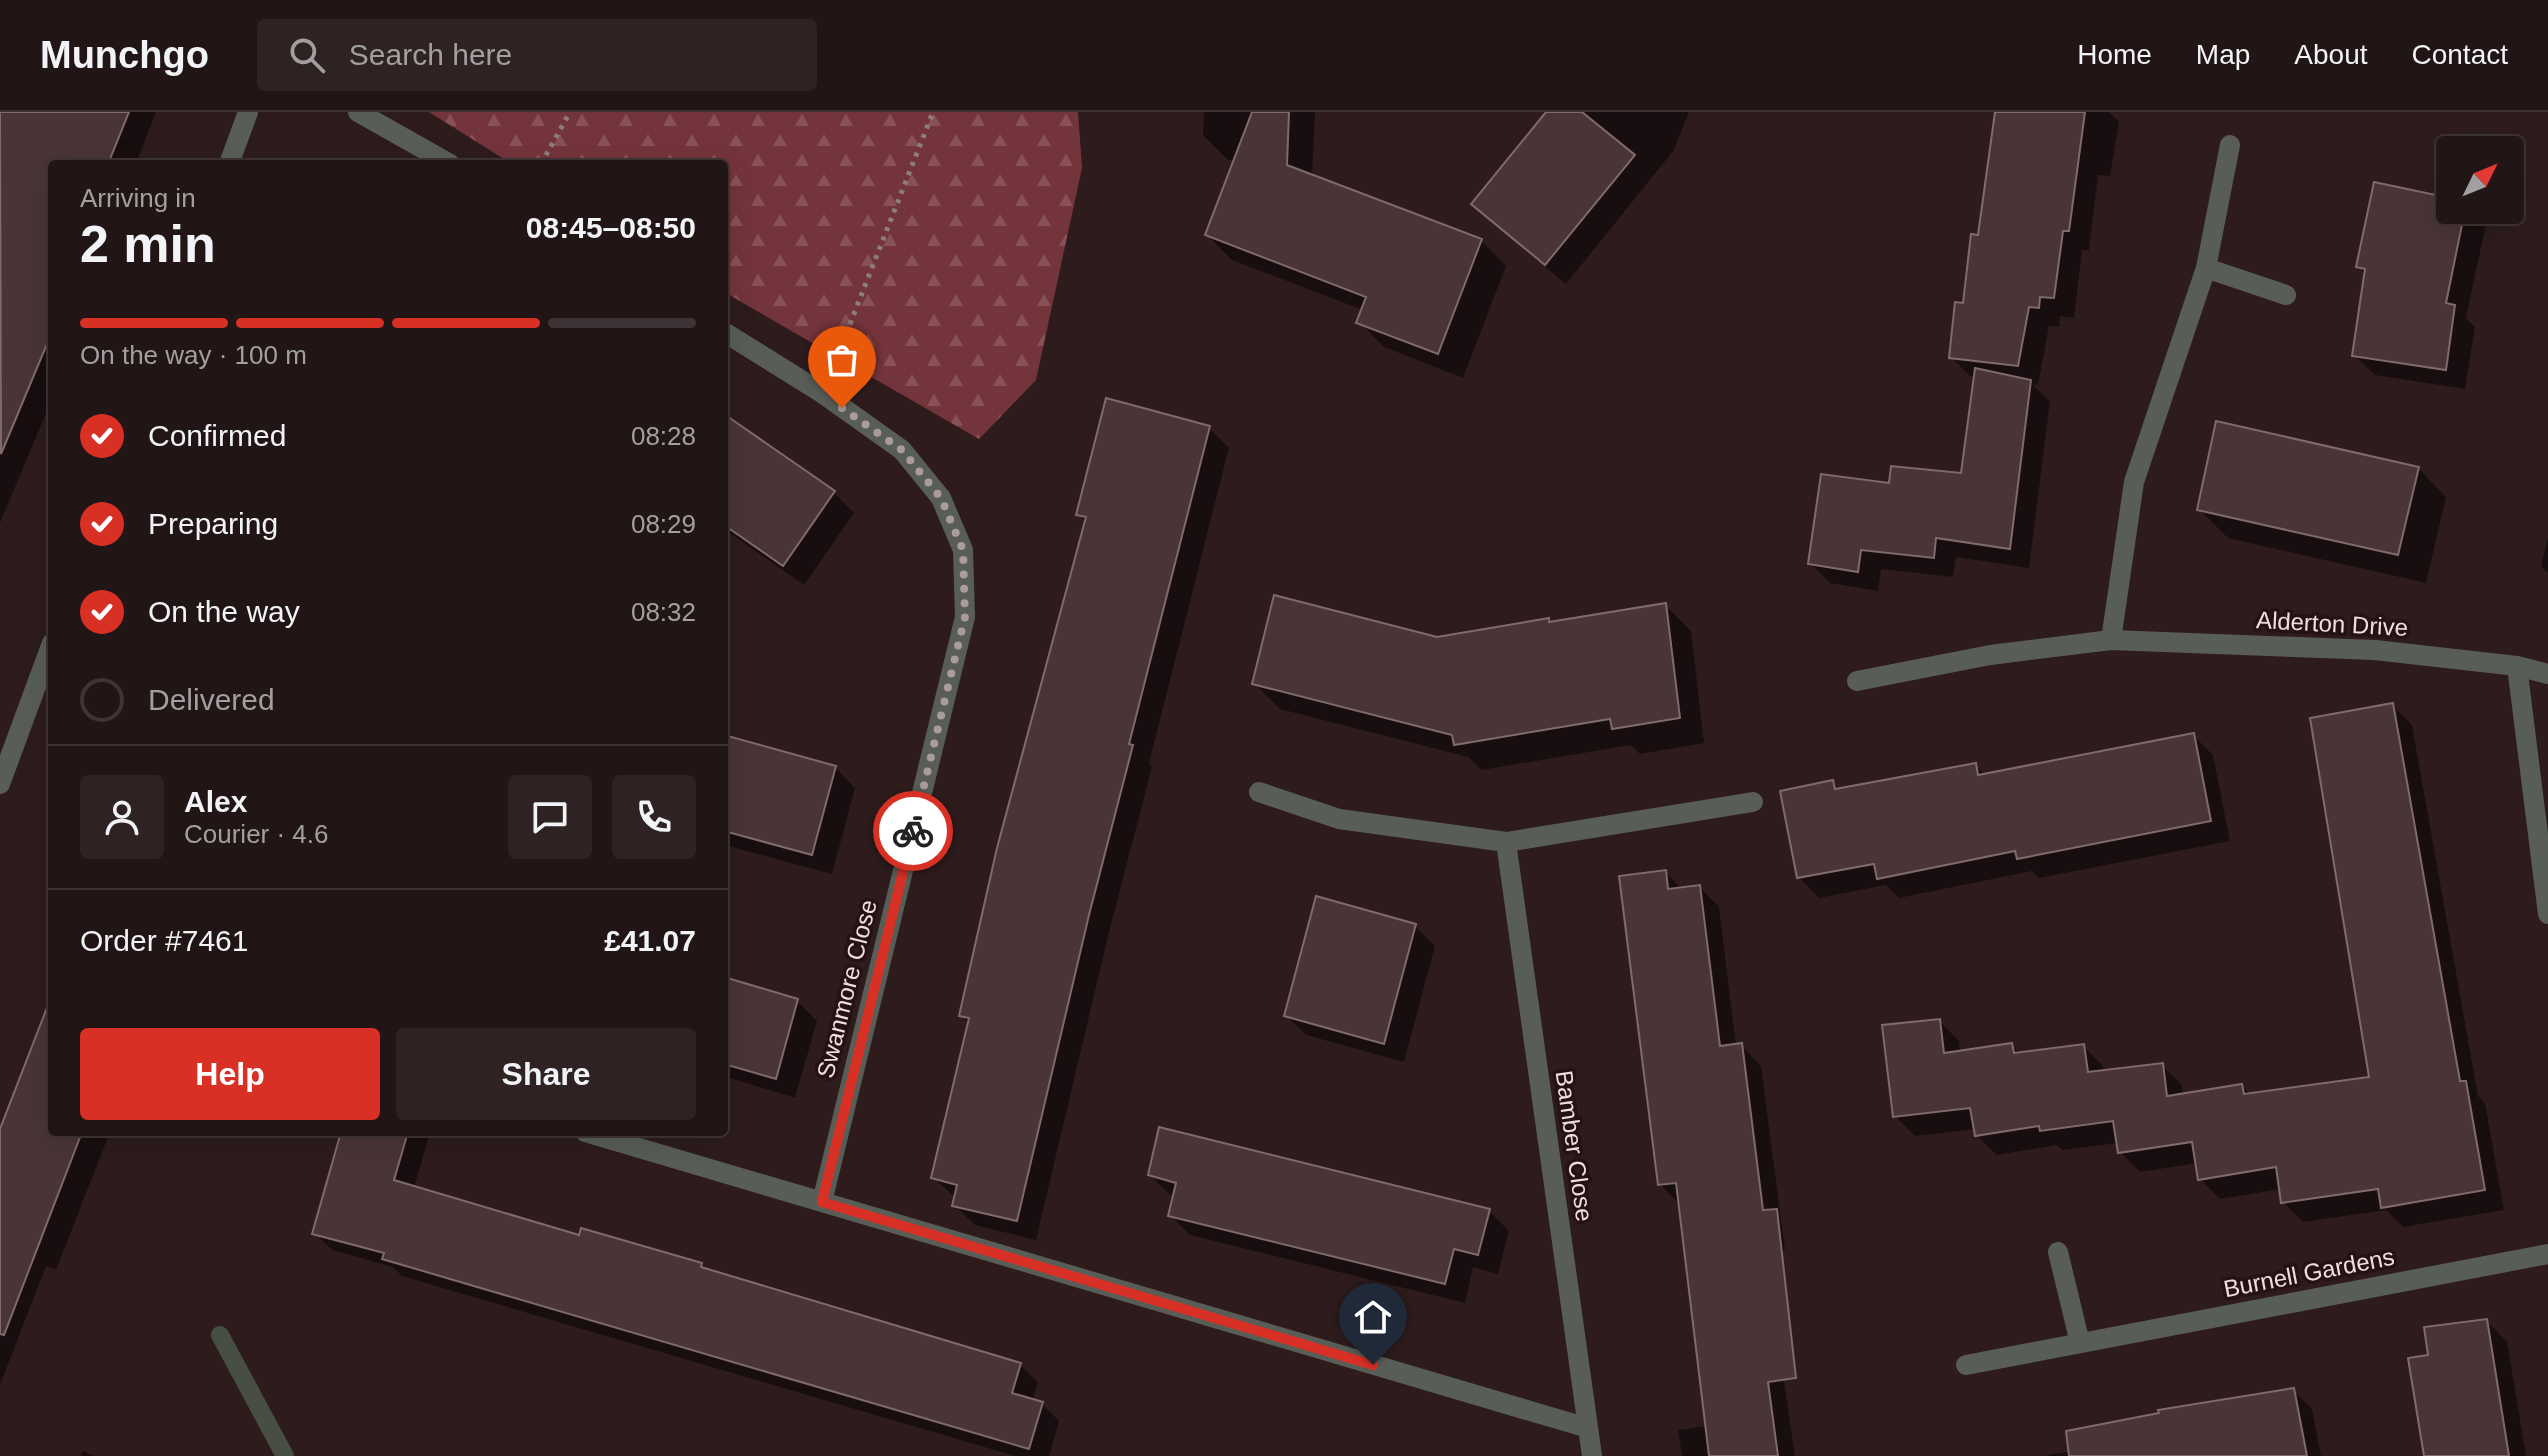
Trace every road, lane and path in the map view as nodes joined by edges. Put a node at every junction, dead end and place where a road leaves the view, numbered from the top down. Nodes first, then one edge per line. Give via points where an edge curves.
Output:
1 (248, 112) edge
2 (358, 112) edge
3 (570, 112) edge
4 (933, 112) edge
5 (2230, 145) dead end
6 (230, 160) edge
7 (443, 160) edge
8 (543, 160) edge
9 (2206, 268) junction
10 (2286, 295) dead end
11 (728, 334) edge
12 (822, 393) junction
13 (2111, 640) junction
14 (48, 654) edge
15 (2517, 666) junction
16 (2548, 674) edge
17 (1857, 681) dead end
18 (0, 784) edge
19 (1259, 792) dead end
20 (1753, 802) dead end
21 (1506, 842) junction
22 (2548, 914) edge
23 (599, 1136) edge
24 (822, 1202) junction
25 (2058, 1252) dead end
26 (2548, 1254) edge
27 (2080, 1343) junction
28 (1966, 1365) dead end
29 (1588, 1428) junction
30 (1592, 1456) edge

1 - 6 street
2 - 7 street
3 - 8 path
4 - 12 path
5 - 9 street
9 - 10 street
9 - 13 street via 2134,482
11 - 12 street, Swanmore Close
12 - 24 street, Swanmore Close via 902,450 941,498 963,550 965,617
13 - 15 street, Alderton Drive via 2375,650
13 - 17 street, Alderton Drive via 1990,655
14 - 18 street
15 - 16 street, Alderton Drive
15 - 22 street
19 - 21 street via 1339,819
20 - 21 street
21 - 29 street, Bamber Close
23 - 24 street
24 - 29 street
25 - 27 street
26 - 27 street, Burnell Gardens
27 - 28 street, Burnell Gardens
29 - 30 street, Bamber Close

